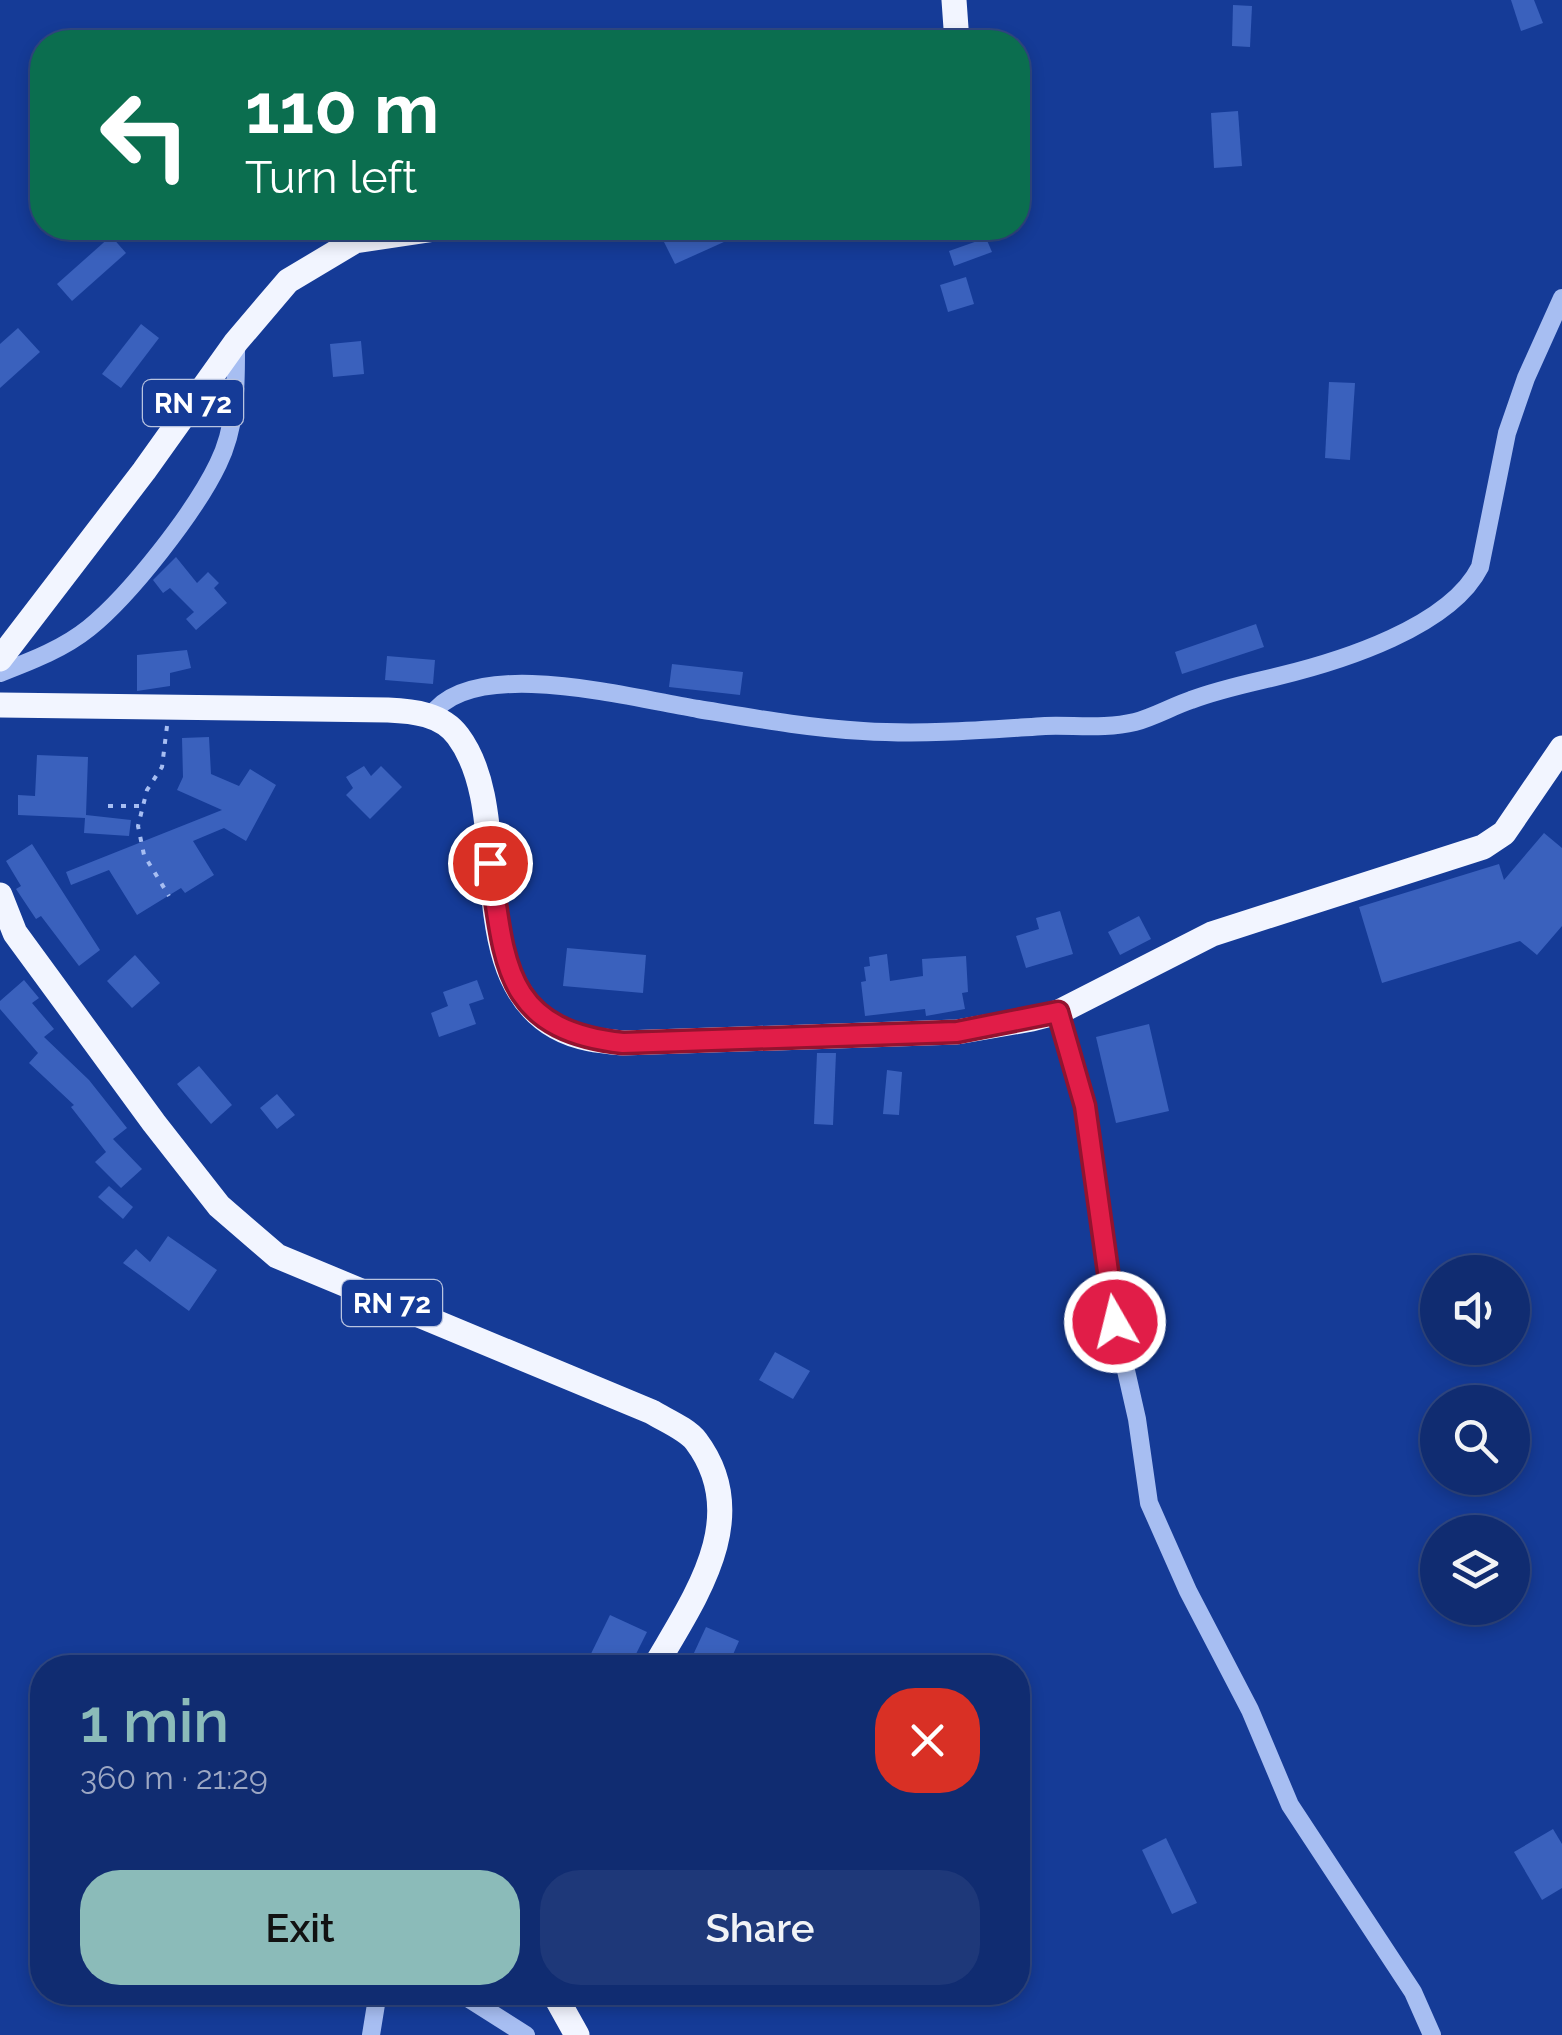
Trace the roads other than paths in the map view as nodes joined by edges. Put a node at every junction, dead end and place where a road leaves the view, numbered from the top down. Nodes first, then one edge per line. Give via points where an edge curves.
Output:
1 (954, 0) edge
2 (955, 30) edge
3 (367, 240) edge
4 (1562, 298) edge
5 (236, 342) junction
6 (0, 659) edge
7 (0, 674) edge
8 (0, 706) edge
9 (431, 716) junction
10 (1562, 748) edge
11 (0, 895) edge
12 (1058, 1012) junction
13 (662, 1655) edge
14 (376, 2005) edge
15 (479, 2005) edge
16 (561, 2005) edge
17 (371, 2035) edge
18 (526, 2035) edge
19 (578, 2035) edge
20 (1432, 2035) edge

1 - 2 main road
3 - 5 main road, RN 72 via 288,281
4 - 9 street via 1516,404 1480,567 1470,586 1411,627 1355,654 1108,726 863,731 522,683 456,693
5 - 6 main road, RN 72
5 - 7 street via 236,406 219,463 181,519 90,628
8 - 9 main road via 388,710
9 - 12 main road via 459,736 479,788 510,970 522,996 556,1027 584,1039 623,1043 728,1041 957,1032
10 - 12 main road via 1504,834 1483,847 1229,927
11 - 13 main road, RN 72 via 15,933 154,1123 219,1206 278,1256 652,1412 696,1439 716,1481 721,1528 706,1578
12 - 20 street via 1085,1106 1149,1503 1290,1805 1404,1976
14 - 17 street
15 - 18 street
16 - 19 main road

